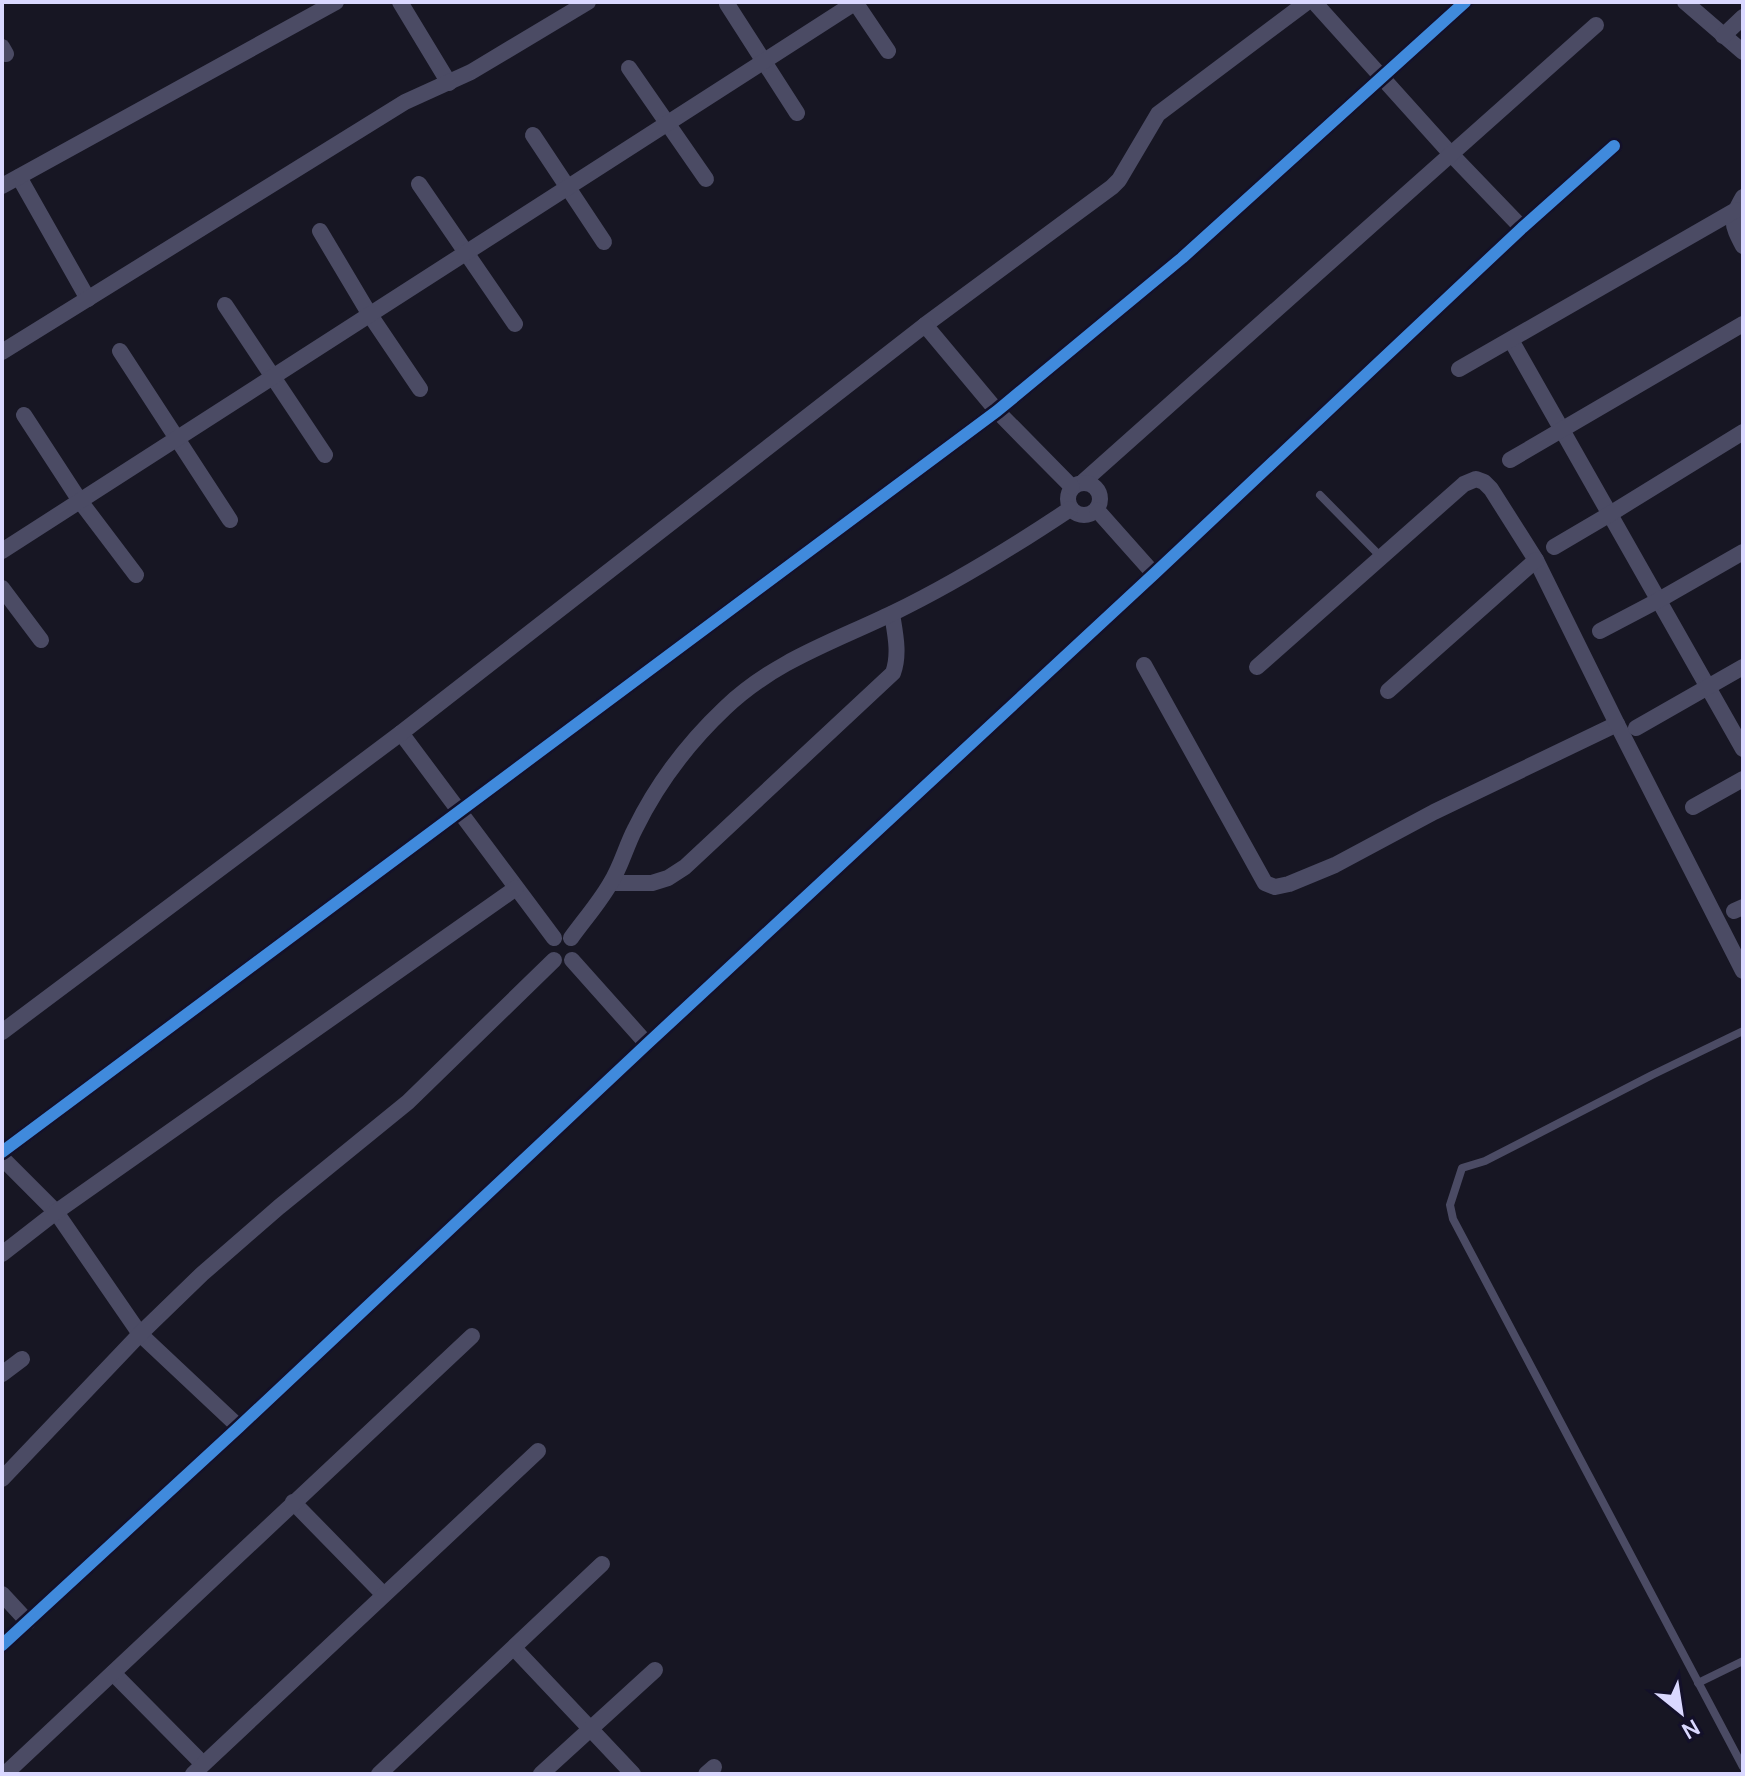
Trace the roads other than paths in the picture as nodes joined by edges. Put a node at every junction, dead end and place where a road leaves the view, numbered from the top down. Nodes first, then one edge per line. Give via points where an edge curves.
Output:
1 (336, 2) edge
2 (400, 2) edge
3 (588, 2) edge
4 (856, 2) edge
5 (1307, 2) edge
6 (1314, 2) edge
7 (1465, 2) edge
8 (1685, 2) edge
9 (727, 4) dead end
10 (1743, 17) edge
11 (1596, 25) dead end
12 (1723, 36) junction
13 (888, 51) dead end
14 (1743, 52) edge
15 (764, 62) junction
16 (629, 68) dead end
17 (1382, 76) junction
18 (449, 83) junction
19 (797, 113) dead end
20 (667, 124) junction
21 (533, 135) dead end
22 (1614, 146) dead end
23 (1450, 153) junction
24 (19, 177) junction
25 (706, 179) dead end
26 (419, 184) dead end
27 (2, 186) edge
28 (567, 188) junction
29 (1741, 208) edge
30 (1522, 228) junction
31 (320, 231) dead end
32 (604, 242) dead end
33 (1743, 246) edge
34 (466, 253) junction
35 (88, 299) junction
36 (225, 305) dead end
37 (370, 315) junction
38 (515, 324) dead end
39 (1743, 324) edge
40 (925, 325) junction
41 (1511, 340) junction
42 (120, 351) dead end
43 (2, 352) edge
44 (1459, 369) dead end
45 (273, 377) junction
46 (420, 389) dead end
47 (997, 411) junction
48 (24, 415) dead end
49 (1561, 430) junction
50 (1743, 432) edge
51 (176, 439) junction
52 (325, 455) dead end
53 (1510, 460) dead end
54 (1078, 484) junction
55 (1320, 495) dead end
56 (80, 501) junction
57 (1070, 509) junction
58 (1097, 510) junction
59 (1610, 514) junction
60 (230, 520) dead end
61 (1554, 547) dead end
62 (2, 551) edge
63 (1743, 552) edge
64 (1381, 557) junction
65 (1536, 560) junction
66 (1154, 574) junction
67 (136, 575) dead end
68 (2, 588) edge
69 (1659, 600) junction
70 (892, 614) junction
71 (1600, 631) dead end
72 (41, 640) dead end
73 (1144, 665) dead end
74 (1257, 667) dead end
75 (1743, 667) edge
76 (1707, 688) junction
77 (1388, 691) dead end
78 (1617, 724) junction
79 (1636, 728) dead end
80 (401, 733) junction
81 (1743, 749) edge
82 (1743, 779) edge
83 (1693, 807) dead end
84 (459, 810) junction
85 (611, 883) junction
86 (516, 888) junction
87 (562, 938) junction
88 (554, 960) junction
89 (572, 960) junction
90 (1743, 971) edge
91 (1743, 1031) edge
92 (2, 1032) edge
93 (647, 1044) junction
94 (2, 1152) edge
95 (2, 1158) edge
96 (56, 1212) junction
97 (2, 1254) edge
98 (140, 1334) junction
99 (472, 1336) dead end
100 (22, 1359) dead end
101 (2, 1374) edge
102 (239, 1427) junction
103 (538, 1451) dead end
104 (2, 1479) edge
105 (293, 1502) junction
106 (602, 1564) dead end
107 (2, 1594) edge
108 (383, 1594) junction
109 (28, 1622) junction
110 (2, 1645) edge
111 (514, 1648) junction
112 (1743, 1661) edge
113 (655, 1670) dead end
114 (113, 1673) junction
115 (1698, 1683) junction
116 (590, 1729) junction
117 (1743, 1767) edge
118 (198, 1769) edge
119 (5, 1774) edge
120 (379, 1774) edge
121 (541, 1774) edge
122 (633, 1774) edge

1 - 24 street
2 - 18 street
3 - 18 street
4 - 13 street
4 - 15 street
5 - 40 street via 1158,114 1112,187
6 - 17 street
7 - 17 street
8 - 12 street
9 - 15 street
10 - 12 street
11 - 23 street
12 - 14 street
15 - 19 street
15 - 20 street
16 - 20 street
17 - 23 street
17 - 47 street via 1182,258
18 - 35 street via 405,102
20 - 25 street
20 - 28 street
21 - 28 street
22 - 30 street
23 - 30 street
23 - 54 street
24 - 27 street
24 - 35 street
26 - 34 street
28 - 32 street
28 - 34 street
29 - 33 street via 1733,226
29 - 41 street
30 - 66 street
31 - 37 street
34 - 37 street
34 - 38 street
35 - 43 street
36 - 45 street
37 - 45 street
37 - 46 street
39 - 49 street
40 - 47 street
40 - 80 street
41 - 44 street
41 - 49 street
42 - 51 street
45 - 51 street
45 - 52 street
47 - 54 street
47 - 84 street
48 - 56 street
49 - 53 street
49 - 59 street
50 - 59 street
51 - 56 street
51 - 60 street
54 - 57 street via 1067,498
54 - 58 street via 1096,486 1101,498
55 - 64 lane
56 - 62 street
56 - 67 street
57 - 58 street via 1079,515
57 - 70 street
58 - 66 street
59 - 61 street
59 - 69 street
63 - 69 street
64 - 65 street via 1476,479 1491,489
64 - 74 street
65 - 77 street
65 - 78 street
66 - 93 street
68 - 72 street
69 - 71 street
69 - 76 street
70 - 85 street via 779,666 723,709 660,785
70 - 85 street via 897,651 893,673 685,867 652,883
73 - 78 street via 1265,883 1275,887 1335,865
75 - 76 street
76 - 79 street
76 - 81 street
78 - 90 street
80 - 84 street
80 - 92 street
82 - 83 street
84 - 86 street
84 - 94 street
85 - 87 street
86 - 87 street
86 - 96 street
87 - 88 street via 550,943
87 - 89 street via 576,945
88 - 89 street
88 - 98 street via 408,1102 279,1207
89 - 93 street
91 - 115 lane via 1462,1168 1450,1205
93 - 102 street
95 - 96 street
96 - 97 street
96 - 98 street
98 - 102 street
98 - 104 street
99 - 105 street
100 - 101 street
102 - 109 street
103 - 108 street
105 - 108 street
105 - 114 street
106 - 111 street
107 - 109 street
108 - 118 street
109 - 110 street
111 - 116 street
111 - 120 street
112 - 115 lane
113 - 116 street
114 - 118 street
114 - 119 street
115 - 117 lane
116 - 121 street
116 - 122 street

